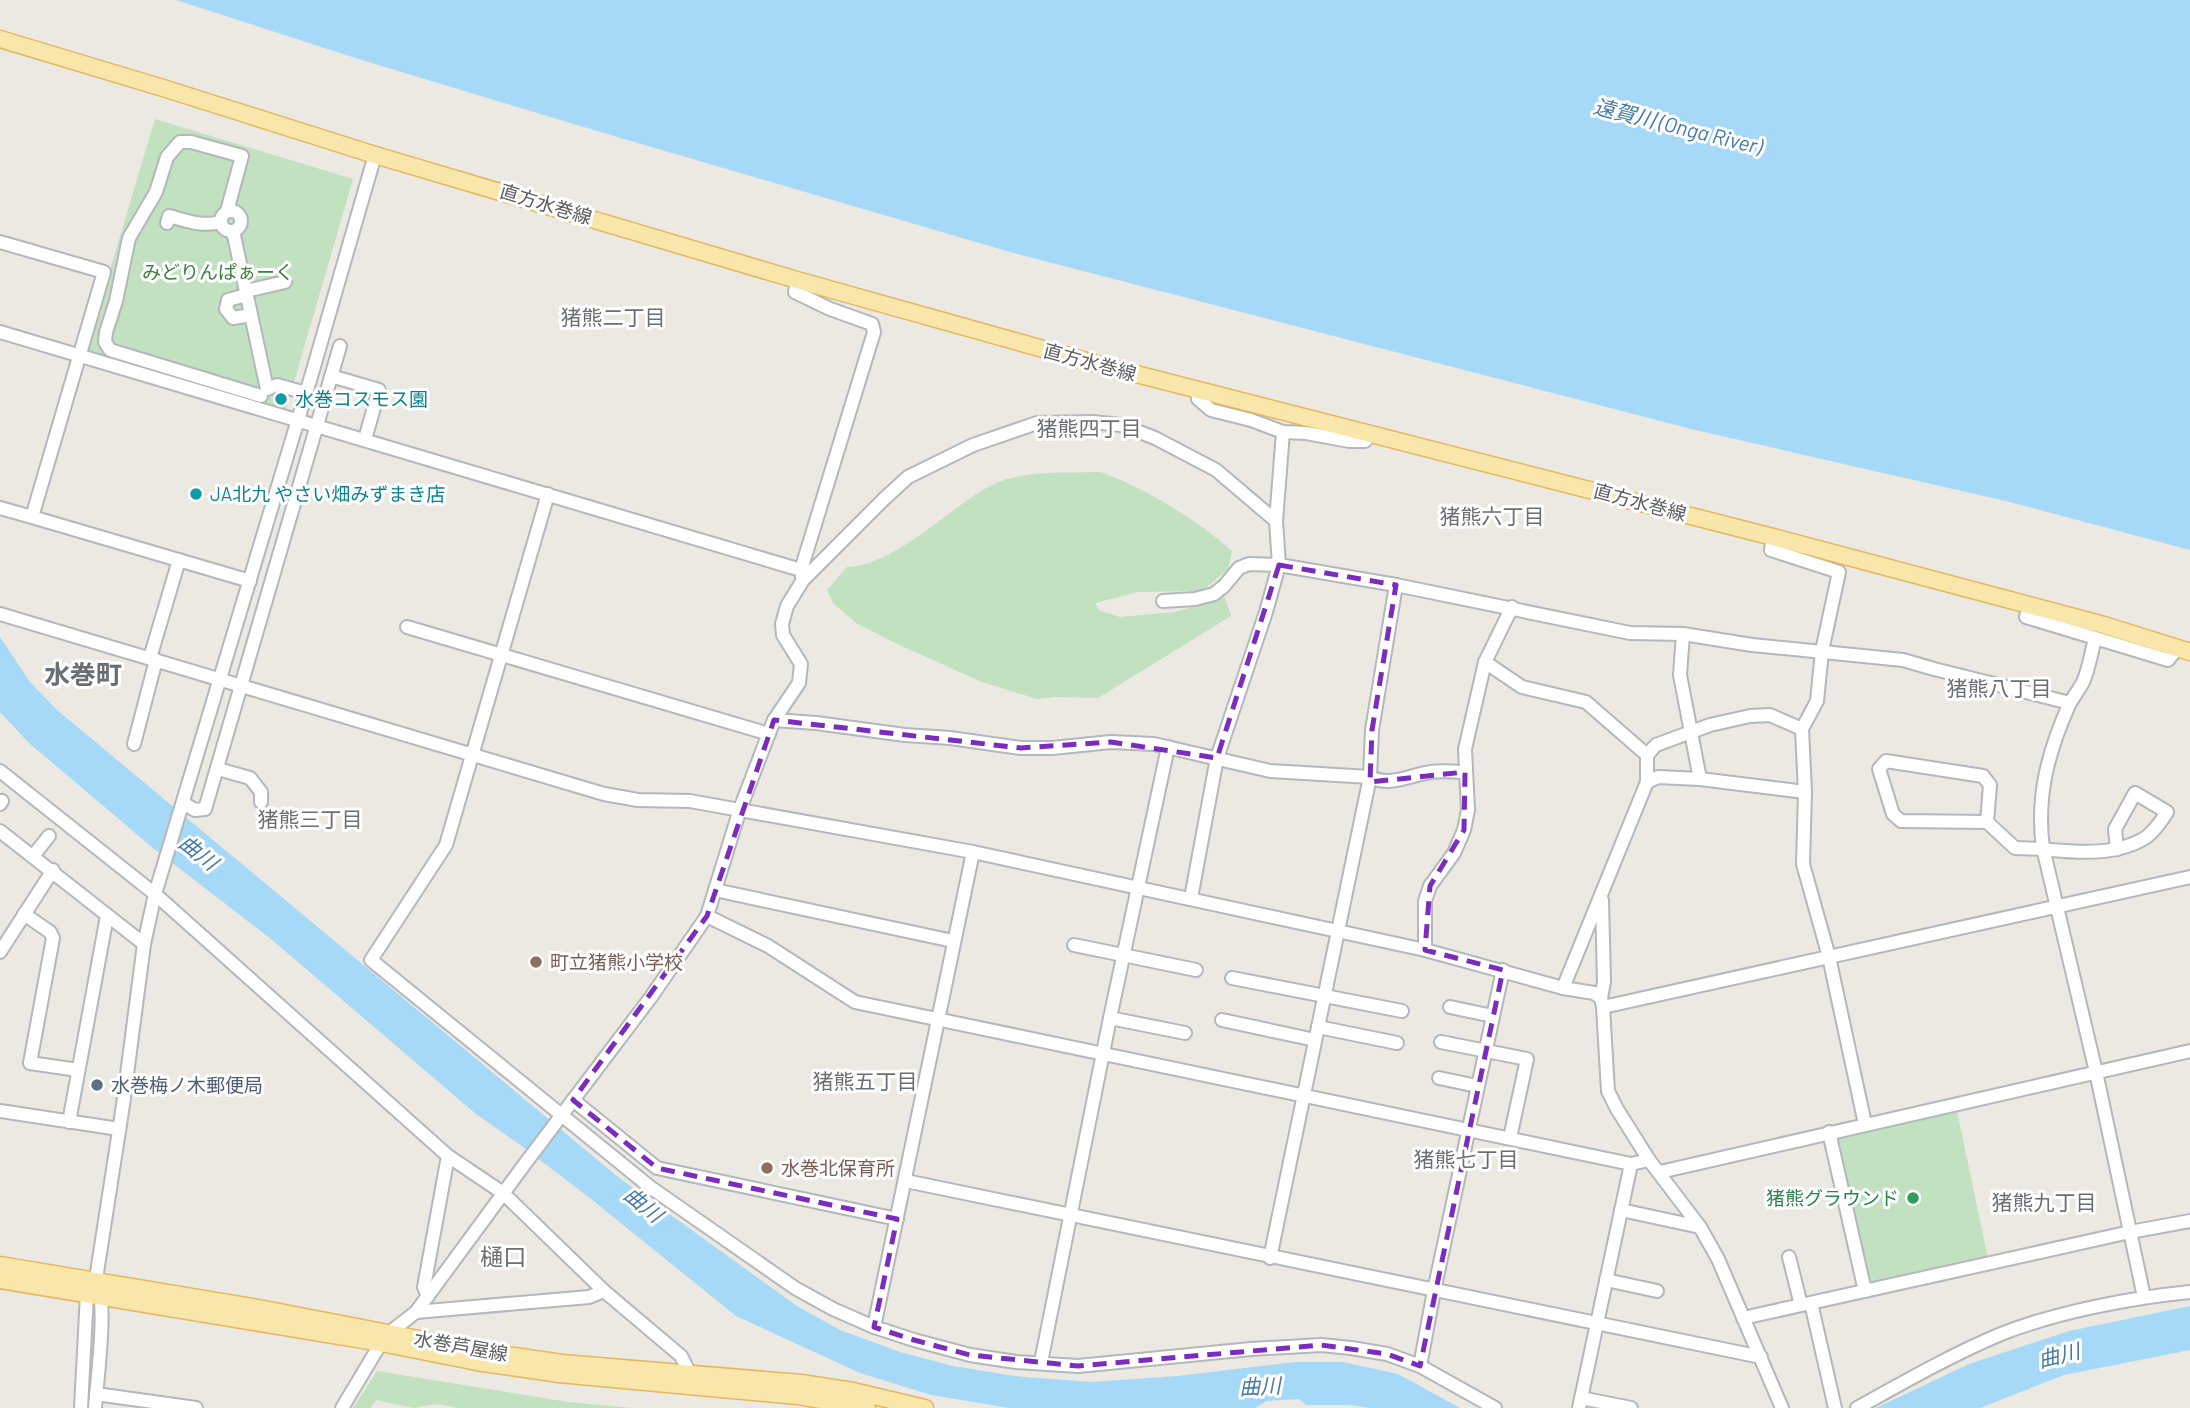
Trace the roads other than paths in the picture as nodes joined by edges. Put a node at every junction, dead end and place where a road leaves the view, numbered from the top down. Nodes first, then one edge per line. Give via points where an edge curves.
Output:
1 (0, 39) edge
2 (375, 155) junction
3 (224, 216) junction
4 (167, 223) dead end
5 (233, 231) junction
6 (0, 242) edge
7 (797, 281) junction
8 (285, 282) dead end
9 (246, 293) junction
10 (119, 300) junction
11 (95, 303) junction
12 (251, 315) junction
13 (0, 332) edge
14 (340, 346) dead end
15 (79, 356) junction
16 (331, 376) junction
17 (1197, 391) junction
18 (306, 393) junction
19 (262, 398) junction
20 (298, 420) junction
21 (317, 425) junction
22 (1283, 432) junction
23 (1371, 434) junction
24 (365, 439) junction
25 (548, 494) junction
26 (0, 508) edge
27 (32, 517) junction
28 (1276, 521) junction
29 (1773, 537) junction
30 (178, 560) junction
31 (1279, 565) junction
32 (802, 575) junction
33 (250, 581) junction
34 (1396, 585) junction
35 (1163, 601) dead end
36 (2029, 605) junction
37 (1512, 607) junction
38 (0, 614) edge
39 (407, 627) dead end
40 (1684, 634) junction
41 (2095, 639) junction
42 (2184, 650) edge
43 (1822, 651) junction
44 (501, 654) junction
45 (153, 659) junction
46 (1485, 662) junction
47 (219, 678) junction
48 (242, 685) junction
49 (2070, 703) junction
50 (774, 720) junction
51 (1802, 729) junction
52 (1689, 733) junction
53 (769, 734) junction
54 (134, 744) dead end
55 (1168, 747) junction
56 (471, 754) junction
57 (1647, 755) junction
58 (1217, 758) junction
59 (218, 769) junction
60 (0, 771) edge
61 (1465, 772) junction
62 (1370, 777) junction
63 (1700, 779) junction
64 (1647, 782) junction
65 (1805, 792) junction
66 (261, 802) dead end
67 (182, 806) junction
68 (740, 809) junction
69 (1987, 822) junction
70 (0, 831) edge
71 (49, 836) dead end
72 (2043, 848) junction
73 (2116, 849) junction
74 (973, 852) junction
75 (33, 856) junction
76 (53, 870) junction
77 (2190, 877) edge
78 (1139, 888) junction
79 (715, 890) junction
80 (155, 894) junction
81 (1602, 896) junction
82 (1191, 898) junction
83 (2057, 908) junction
84 (24, 914) junction
85 (107, 916) junction
86 (707, 916) junction
87 (1338, 930) junction
88 (953, 941) junction
89 (1583, 942) junction
90 (1604, 943) junction
91 (144, 944) junction
92 (1073, 945) dead end
93 (1425, 950) junction
94 (0, 952) edge
95 (1124, 955) junction
96 (1829, 957) junction
97 (1196, 970) dead end
98 (1503, 971) junction
99 (1231, 978) dead end
100 (1563, 988) junction
101 (1324, 996) junction
102 (1602, 1002) junction
103 (1450, 1007) dead end
104 (1402, 1011) dead end
105 (1493, 1016) junction
106 (1110, 1018) junction
107 (937, 1020) junction
108 (1222, 1020) dead end
109 (1318, 1027) junction
110 (1185, 1033) dead end
111 (1315, 1040) junction
112 (1397, 1042) dead end
113 (1441, 1042) dead end
114 (1485, 1051) junction
115 (2190, 1051) edge
116 (1104, 1054) junction
117 (78, 1070) junction
118 (2096, 1073) junction
119 (1439, 1078) dead end
120 (1477, 1087) junction
121 (1304, 1096) junction
122 (573, 1100) junction
123 (0, 1111) edge
124 (563, 1115) junction
125 (69, 1122) junction
126 (1865, 1124) junction
127 (119, 1129) junction
128 (1469, 1130) junction
129 (1829, 1132) junction
130 (1510, 1138) junction
131 (448, 1156) junction
132 (1649, 1160) junction
133 (1631, 1164) junction
134 (1660, 1172) junction
135 (906, 1181) junction
136 (503, 1193) junction
137 (1621, 1210) junction
138 (1070, 1214) junction
139 (897, 1219) junction
140 (2190, 1221) edge
141 (1700, 1227) junction
142 (2130, 1231) junction
143 (1789, 1257) dead end
144 (1270, 1258) junction
145 (0, 1265) edge
146 (96, 1279) junction
147 (0, 1280) edge
148 (1606, 1280) junction
149 (1865, 1290) junction
150 (604, 1291) junction
151 (1434, 1291) junction
152 (1657, 1291) dead end
153 (2190, 1292) edge
154 (94, 1296) junction
155 (428, 1296) junction
156 (2144, 1297) junction
157 (1806, 1304) junction
158 (416, 1312) junction
159 (1743, 1318) junction
160 (1597, 1325) junction
161 (874, 1327) junction
162 (385, 1338) junction
163 (1761, 1357) junction
164 (1041, 1362) junction
165 (1420, 1366) junction
166 (692, 1380) junction
167 (96, 1394) junction
168 (1580, 1403) edge
169 (81, 1408) edge
170 (95, 1408) edge
171 (196, 1408) edge
172 (342, 1408) edge
173 (867, 1408) edge
174 (925, 1408) edge
175 (1495, 1408) edge
176 (1631, 1408) edge
177 (1782, 1408) edge
178 (1835, 1408) edge
179 (1857, 1408) edge

1 - 2 main road, 直方水巻線
2 - 7 main road, 直方水巻線
2 - 18 street
3 - 4 street via 209,225 169,216
3 - 5 street via 226,230
3 - 5 street via 237,212 241,218 239,228
3 - 10 street via 242,156 180,142 167,157 152,201 129,238
5 - 9 street
6 - 11 street via 104,272
7 - 17 main road, 直方水巻線
7 - 32 street via 795,292 872,324 874,332
8 - 9 street
9 - 12 street
9 - 12 street via 228,300 226,309 233,318
10 - 11 street
10 - 19 street via 106,332 110,350
11 - 15 street
12 - 19 street
13 - 15 street
14 - 16 street
15 - 19 street
15 - 27 street
16 - 21 street
16 - 24 street via 379,390
17 - 22 street via 1198,399 1211,410
17 - 23 main road, 直方水巻線
18 - 19 street via 277,386
18 - 20 street
19 - 20 street
20 - 21 street
20 - 33 street
21 - 24 street
21 - 48 street
22 - 23 street via 1349,441 1365,441
22 - 28 street
23 - 29 main road, 直方水巻線
24 - 25 street
25 - 32 street
25 - 44 street
26 - 27 street
27 - 30 street
28 - 31 street
28 - 32 street via 1216,470 1155,438 1121,425 1037,424 973,445 908,477
29 - 36 main road, 直方水巻線
29 - 43 street via 1771,550 1839,572
30 - 33 street
30 - 45 street
31 - 34 street
31 - 35 street via 1249,564 1214,594
31 - 58 street
32 - 50 street via 782,624 783,635 801,664 800,683
33 - 47 street
34 - 37 street
34 - 62 street via 1372,730
36 - 41 street via 2026,617
36 - 42 main road, 直方水巻線
37 - 40 street via 1630,632
37 - 46 street
38 - 45 street
39 - 44 street
40 - 43 street
40 - 52 street via 1680,675
41 - 42 street via 2168,660
41 - 49 street via 2084,680
43 - 49 street via 1903,660
43 - 51 street via 1817,701
44 - 53 street
44 - 56 street
45 - 47 street
45 - 54 street
46 - 57 street via 1522,687 1586,702
46 - 61 street via 1465,749
47 - 48 street
47 - 67 street
48 - 56 street
48 - 59 street
49 - 72 street via 2041,792
50 - 53 street
50 - 55 street via 1021,748 1111,742
51 - 52 street via 1770,715
51 - 65 street
52 - 57 street via 1656,745
52 - 63 street
53 - 68 street
55 - 58 street
55 - 78 street
56 - 68 street via 604,794
56 - 124 street via 446,845 371,960
57 - 64 street
58 - 62 street via 1270,771
58 - 82 street
59 - 66 street via 250,778 261,792
59 - 67 street via 205,809
60 - 80 street
61 - 62 street via 1432,771 1379,781
61 - 93 street via 1468,810 1464,830 1425,901
62 - 87 street
63 - 64 street via 1658,777
63 - 65 street
64 - 81 street
65 - 96 street via 1803,864
67 - 80 street
68 - 74 street
68 - 79 street
69 - 69 street via 1901,821 1893,814 1879,769 1886,761 1983,776 1990,785
69 - 72 street via 2015,848
70 - 75 street
71 - 75 street
72 - 73 street via 2092,853
72 - 83 street
73 - 73 street via 2138,844 2155,831 2167,812 2135,793 2115,829
74 - 78 street
74 - 88 street
75 - 76 street
76 - 84 street
76 - 85 street
77 - 83 street
78 - 82 street
78 - 95 street
79 - 86 street
79 - 88 street
80 - 91 street
80 - 131 street
81 - 89 street
81 - 90 street
82 - 87 street
83 - 96 street
83 - 118 street
84 - 94 street
84 - 117 street via 53,938 30,1063
85 - 91 street
85 - 117 street
86 - 107 street via 768,946 855,1002
86 - 122 street
87 - 93 street
87 - 101 street
88 - 107 street
89 - 90 street
89 - 100 street
90 - 102 street
91 - 127 street
92 - 95 street
93 - 98 street
95 - 97 street
95 - 106 street
96 - 102 street
96 - 126 street
98 - 100 street
98 - 105 street
99 - 101 street
100 - 102 street via 1594,992
101 - 104 street
101 - 109 street
102 - 132 street via 1608,1091
103 - 105 street
105 - 114 street
106 - 110 street
106 - 116 street
107 - 116 street
107 - 135 street
108 - 111 street
109 - 111 street
109 - 112 street
111 - 121 street
113 - 114 street
114 - 120 street
114 - 130 street via 1527,1059
115 - 118 street
116 - 121 street
116 - 138 street
117 - 125 street
118 - 126 street
118 - 142 street
119 - 120 street
120 - 128 street
121 - 128 street
121 - 144 street
122 - 124 street
122 - 139 street via 657,1168
123 - 125 street
124 - 136 street
124 - 161 street via 650,1187 795,1288
125 - 127 street
126 - 129 street
127 - 146 street
128 - 130 street
128 - 151 street
129 - 134 street
129 - 149 street
130 - 133 street
131 - 136 street
131 - 155 street via 424,1287
132 - 133 street
132 - 134 street
133 - 137 street
134 - 141 street
135 - 138 street
135 - 139 street
136 - 150 street
136 - 155 street
137 - 141 street
137 - 148 street
138 - 144 street
138 - 164 street
139 - 161 street
140 - 142 street
141 - 159 street
142 - 149 street
142 - 156 street
143 - 157 street
144 - 151 street
145 - 146 main road, 水巻芦屋線
146 - 154 street
146 - 162 main road, 水巻芦屋線
147 - 154 main road, 水巻芦屋線
148 - 152 street
148 - 160 street
149 - 157 street
150 - 158 street via 589,1297
150 - 166 street via 681,1356
151 - 160 street
151 - 165 street
153 - 156 street
154 - 162 main road, 水巻芦屋線
154 - 167 street
154 - 169 street
155 - 158 street
156 - 179 street via 2004,1333
157 - 159 street
157 - 178 street
158 - 162 street
159 - 163 street
160 - 163 street
160 - 168 street
161 - 164 street via 970,1355
162 - 166 main road, 水巻芦屋線
162 - 172 street
163 - 177 street
164 - 165 street via 1078,1366 1321,1345 1387,1354
165 - 175 street
166 - 173 main road, 水巻芦屋線
166 - 174 main road, 水巻芦屋線 via 801,1383
167 - 170 street
167 - 171 street
168 - 176 street

